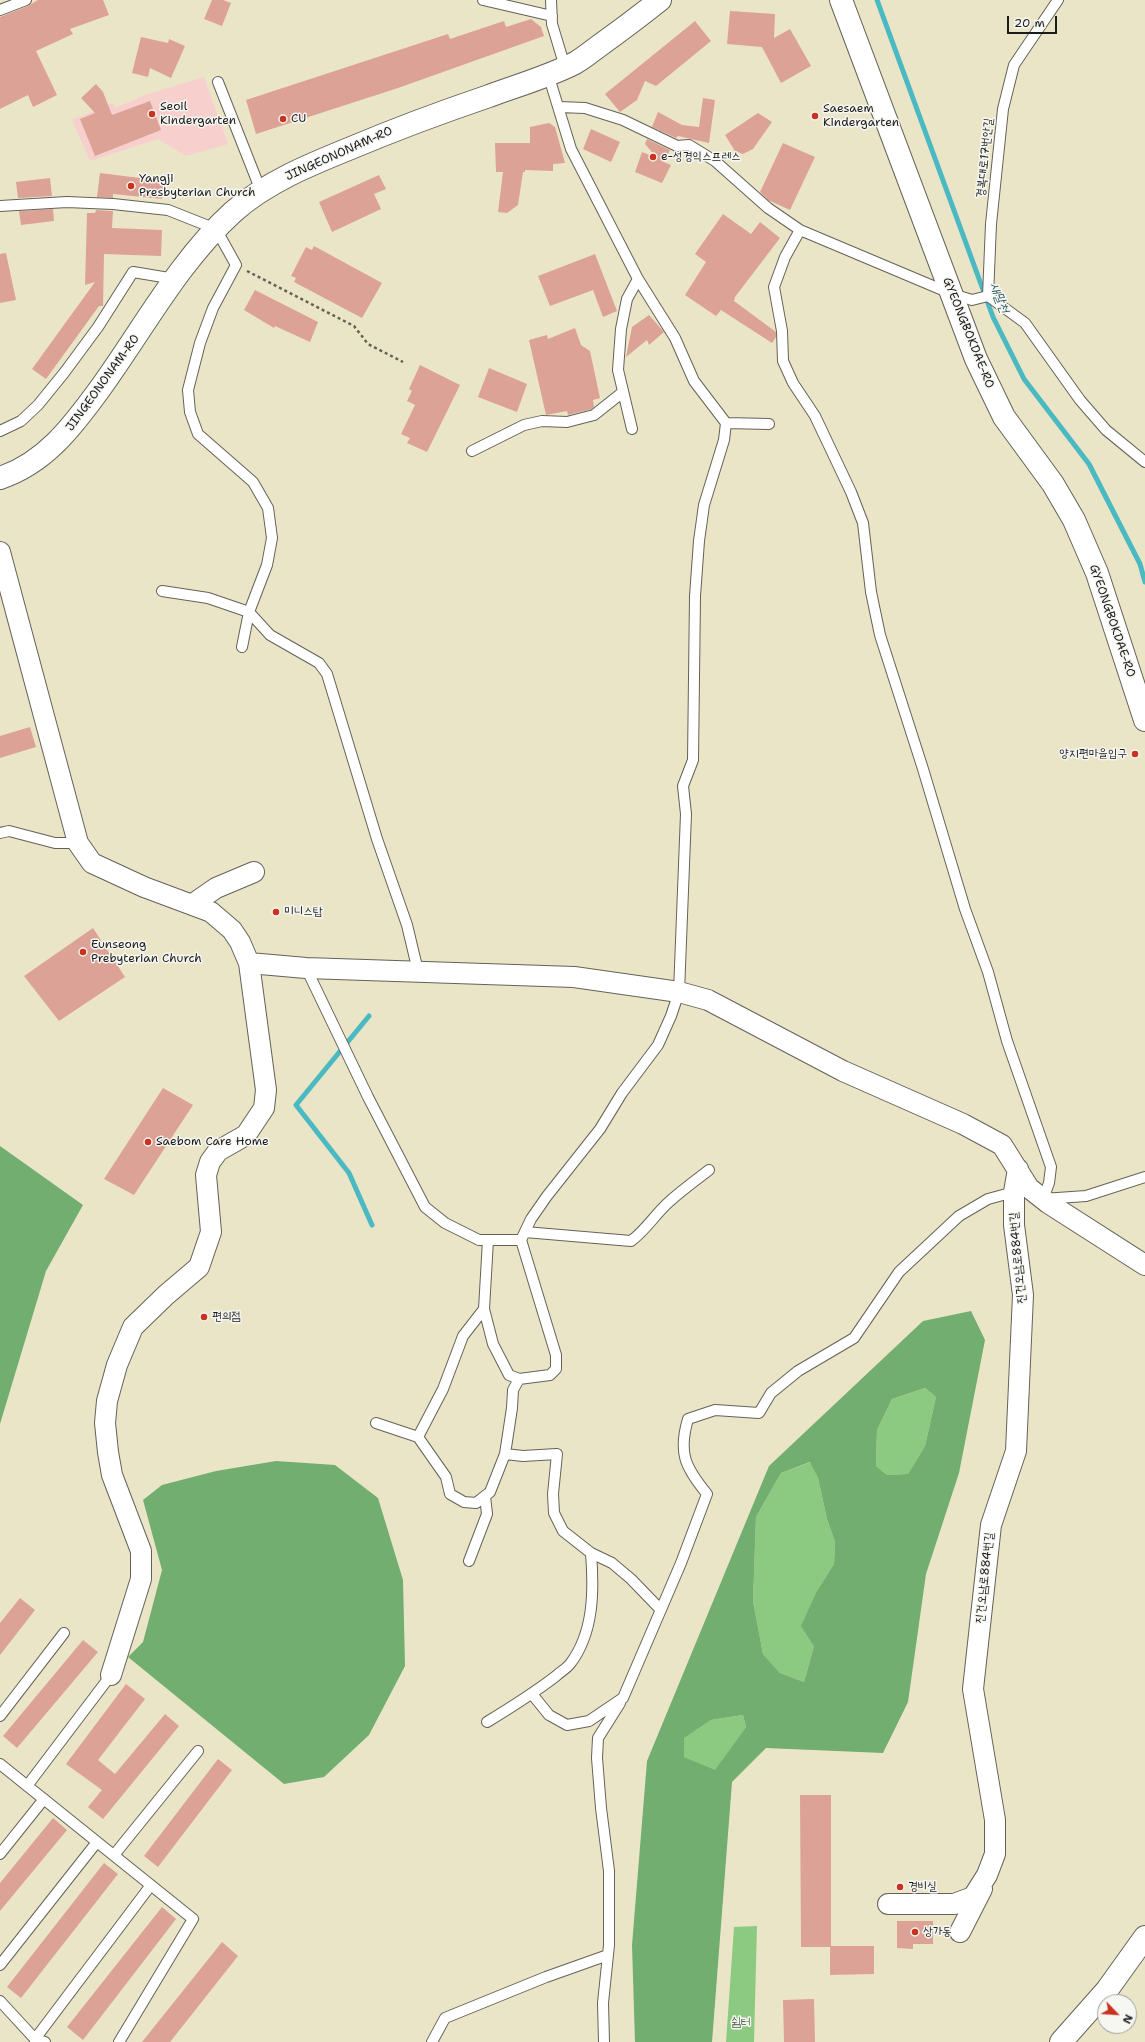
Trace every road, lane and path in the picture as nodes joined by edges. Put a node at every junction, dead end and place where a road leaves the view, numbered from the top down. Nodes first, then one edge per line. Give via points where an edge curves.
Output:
1 (26, 0) edge
2 (483, 0) edge
3 (551, 0) edge
4 (660, 0) edge
5 (841, 0) edge
6 (1058, 0) edge
7 (0, 10) edge
8 (552, 16) junction
9 (556, 70) junction
10 (218, 82) dead end
11 (559, 107) junction
12 (261, 191) junction
13 (0, 206) edge
14 (216, 229) junction
15 (800, 230) junction
16 (236, 266) junction
17 (175, 279) junction
18 (638, 279) junction
19 (952, 294) junction
20 (988, 296) junction
21 (403, 362) dead end
22 (623, 392) junction
23 (726, 422) junction
24 (769, 424) dead end
25 (632, 429) dead end
26 (0, 431) edge
27 (472, 451) dead end
28 (1145, 462) edge
29 (0, 478) edge
30 (0, 552) edge
31 (162, 591) dead end
32 (249, 612) junction
33 (242, 646) dead end
34 (1145, 720) edge
35 (0, 833) edge
36 (78, 843) junction
37 (254, 872) dead end
38 (193, 904) junction
39 (249, 963) junction
40 (306, 968) junction
41 (418, 971) junction
42 (679, 992) junction
43 (1018, 1169) junction
44 (709, 1170) dead end
45 (1145, 1177) edge
46 (1014, 1192) junction
47 (1043, 1199) junction
48 (523, 1236) junction
49 (488, 1240) junction
50 (1145, 1265) edge
51 (484, 1309) junction
52 (519, 1379) junction
53 (376, 1423) dead end
54 (418, 1437) junction
55 (505, 1454) junction
56 (485, 1496) junction
57 (591, 1553) junction
58 (469, 1560) dead end
59 (661, 1610) junction
60 (64, 1633) dead end
61 (111, 1675) joint
62 (532, 1694) junction
63 (624, 1698) junction
64 (0, 1716) edge
65 (487, 1722) dead end
66 (198, 1751) dead end
67 (0, 1764) edge
68 (27, 1786) junction
69 (44, 1799) junction
70 (97, 1842) junction
71 (0, 1854) edge
72 (114, 1855) junction
73 (987, 1875) junction
74 (151, 1885) junction
75 (888, 1904) dead end
76 (960, 1932) dead end
77 (1145, 1937) edge
78 (608, 1955) junction
79 (0, 1965) edge
80 (0, 2001) edge
81 (38, 2041) edge
82 (119, 2042) edge
83 (432, 2042) edge
84 (604, 2042) edge
85 (1062, 2042) edge

1 - 7 lane
2 - 8 lane
3 - 8 lane
4 - 9 street, JINGEONONAM-RO via 634,22 575,63
5 - 19 street, GYEONGBOKDAE-RO
6 - 20 lane, 경복대로17번안길 via 1014,65 1003,109 990,224
8 - 9 lane
9 - 11 lane
9 - 12 street, JINGEONONAM-RO via 418,120 300,168
10 - 12 lane
11 - 15 lane via 585,108 623,120 677,146 689,145 715,161 768,208
11 - 18 lane via 570,148
12 - 14 street, JINGEONONAM-RO
13 - 14 lane via 67,202 120,204 168,210
14 - 16 lane
14 - 17 street, JINGEONONAM-RO
15 - 19 lane
15 - 47 lane via 785,257 774,287 782,331 783,361 793,383 815,416 851,492 862,522 871,592 880,635 965,909 988,972 1007,1042 1051,1167 1050,1182
16 - 21 path via 354,326 368,344
16 - 32 lane via 213,308 200,343 188,390 190,412 198,434 253,482 268,508 272,538 267,565
17 - 26 lane via 133,272 98,327 38,405 21,421
17 - 29 street, JINGEONONAM-RO via 122,360 59,441 40,457 14,473
18 - 22 lane via 627,299 621,330 618,370
18 - 23 lane via 675,338 694,381
19 - 20 lane via 972,300
19 - 34 street, GYEONGBOKDAE-RO via 989,388 1004,417 1053,484 1074,520 1097,573
20 - 28 lane via 1025,323 1080,400 1106,430
22 - 25 lane
22 - 27 lane via 594,415 567,422 542,421 524,425
23 - 24 lane
23 - 42 lane via 724,440 704,505 699,541 695,596 693,760 683,786 686,814
30 - 36 street
31 - 32 lane via 208,598
32 - 33 lane
32 - 41 lane via 270,635 319,663 327,674 406,925
35 - 36 lane via 9,831 55,843
36 - 38 street via 92,863 144,887
37 - 38 street via 216,888
38 - 39 street via 211,912 232,930
39 - 40 street
39 - 61 street via 266,1090 264,1108 246,1135 218,1151 210,1162 206,1174 211,1232 199,1268 166,1295 133,1328 117,1365 107,1401 105,1423 112,1475 141,1551 141,1579
40 - 41 street
40 - 49 lane via 425,1207 445,1224 479,1240
41 - 42 street via 574,977
42 - 43 street via 708,1000 842,1071 962,1124 1002,1145
42 - 48 lane via 658,1045 622,1093 600,1128 547,1196
43 - 46 street, 진건오남로884번길
43 - 47 street via 1029,1188
44 - 48 lane via 670,1200 654,1216 644,1232 631,1241
45 - 47 lane via 1086,1196
46 - 59 lane via 988,1199 959,1216 899,1272 854,1338 798,1371 771,1393 759,1413 715,1410 688,1418 684,1434 684,1454 691,1474 707,1494
46 - 73 street, 진건오남로884번길 via 1014,1226 1023,1295 1016,1451 991,1525 973,1689 995,1820 995,1854
47 - 50 street
48 - 49 lane
48 - 52 lane via 556,1355 556,1369 550,1375
49 - 51 lane
51 - 52 lane via 493,1344 509,1375
51 - 54 lane via 463,1336 443,1389
52 - 55 lane via 513,1390
53 - 54 lane
54 - 56 lane via 446,1477 450,1494 464,1502 476,1503
55 - 56 lane via 490,1492
55 - 57 lane via 557,1454 554,1513 564,1531
56 - 58 lane via 487,1514
57 - 59 lane via 612,1563 632,1579
57 - 62 lane via 592,1602 581,1643 569,1665
59 - 63 lane
60 - 64 lane
61 - 68 lane
62 - 63 lane via 549,1715 567,1725 589,1721
62 - 65 lane
63 - 78 lane via 598,1738 601,1808 609,1871
66 - 72 lane
67 - 68 lane
68 - 69 lane
69 - 70 lane
69 - 71 lane
70 - 72 lane
70 - 79 lane
72 - 74 lane
73 - 75 street, 진건오남로884번길 via 973,1897 954,1904
73 - 76 street via 976,1903
74 - 81 lane
74 - 82 lane via 193,1919
77 - 85 street via 1106,1990
78 - 83 lane via 445,2018
78 - 84 lane via 603,2003
80 - 81 lane

